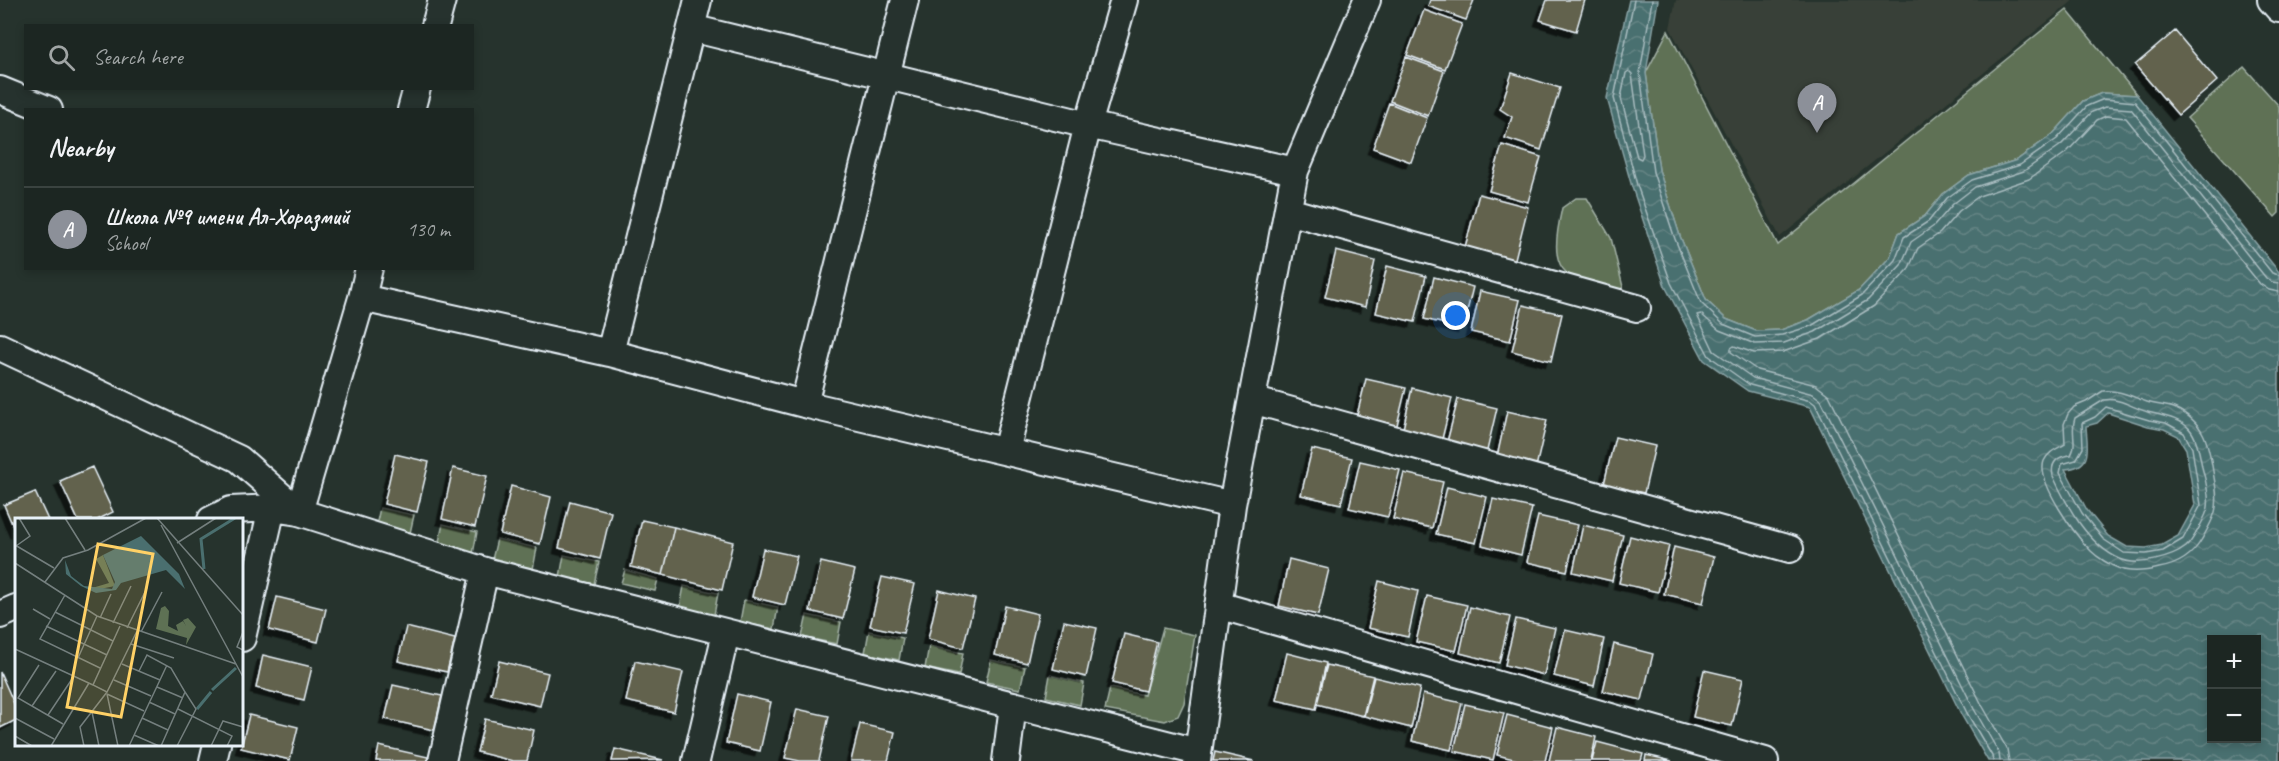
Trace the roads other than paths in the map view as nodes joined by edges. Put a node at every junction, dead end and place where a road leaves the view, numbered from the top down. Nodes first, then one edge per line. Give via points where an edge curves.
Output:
1 (442, 0) edge
2 (698, 0) edge
3 (905, 0) edge
4 (1124, 0) edge
5 (1367, 0) edge
6 (2271, 0) edge
7 (2279, 9) edge
8 (436, 24) edge
9 (692, 28) junction
10 (885, 77) junction
11 (0, 90) edge
12 (416, 90) edge
13 (44, 108) edge
14 (412, 108) edge
15 (1088, 126) junction
16 (1295, 171) junction
17 (1288, 212) junction
18 (369, 270) edge
19 (362, 297) junction
20 (1637, 308) dead end
21 (0, 347) edge
22 (610, 353) junction
23 (1252, 400) junction
24 (804, 404) junction
25 (1006, 451) junction
26 (1232, 506) junction
27 (272, 508) junction
28 (299, 512) junction
29 (213, 518) edge
30 (1790, 549) dead end
31 (485, 571) junction
32 (1218, 605) junction
33 (15, 608) edge
34 (0, 615) edge
35 (726, 633) junction
36 (243, 635) edge
37 (1013, 705) junction
38 (217, 746) edge
39 (1197, 756) edge
40 (213, 761) edge
41 (442, 761) edge
42 (696, 761) edge
43 (1006, 761) edge
44 (1765, 761) edge

1 - 8 street
2 - 9 street
3 - 10 street
4 - 15 street
5 - 16 street
6 - 7 street
9 - 10 street
9 - 22 street
10 - 15 street
10 - 24 street
11 - 13 street
12 - 14 street
15 - 16 street
15 - 25 street
16 - 17 street
17 - 20 street
17 - 23 street
18 - 19 street
19 - 22 street
19 - 28 street
21 - 28 street via 239,459
22 - 24 street
23 - 26 street
23 - 30 street
24 - 25 street
25 - 26 street
26 - 32 street
27 - 28 street
27 - 29 street via 231,510
27 - 36 street
28 - 31 street
31 - 35 street
31 - 41 street
32 - 39 street
32 - 44 street
33 - 34 street
35 - 37 street
35 - 42 street
37 - 39 street
37 - 43 street
38 - 40 street

